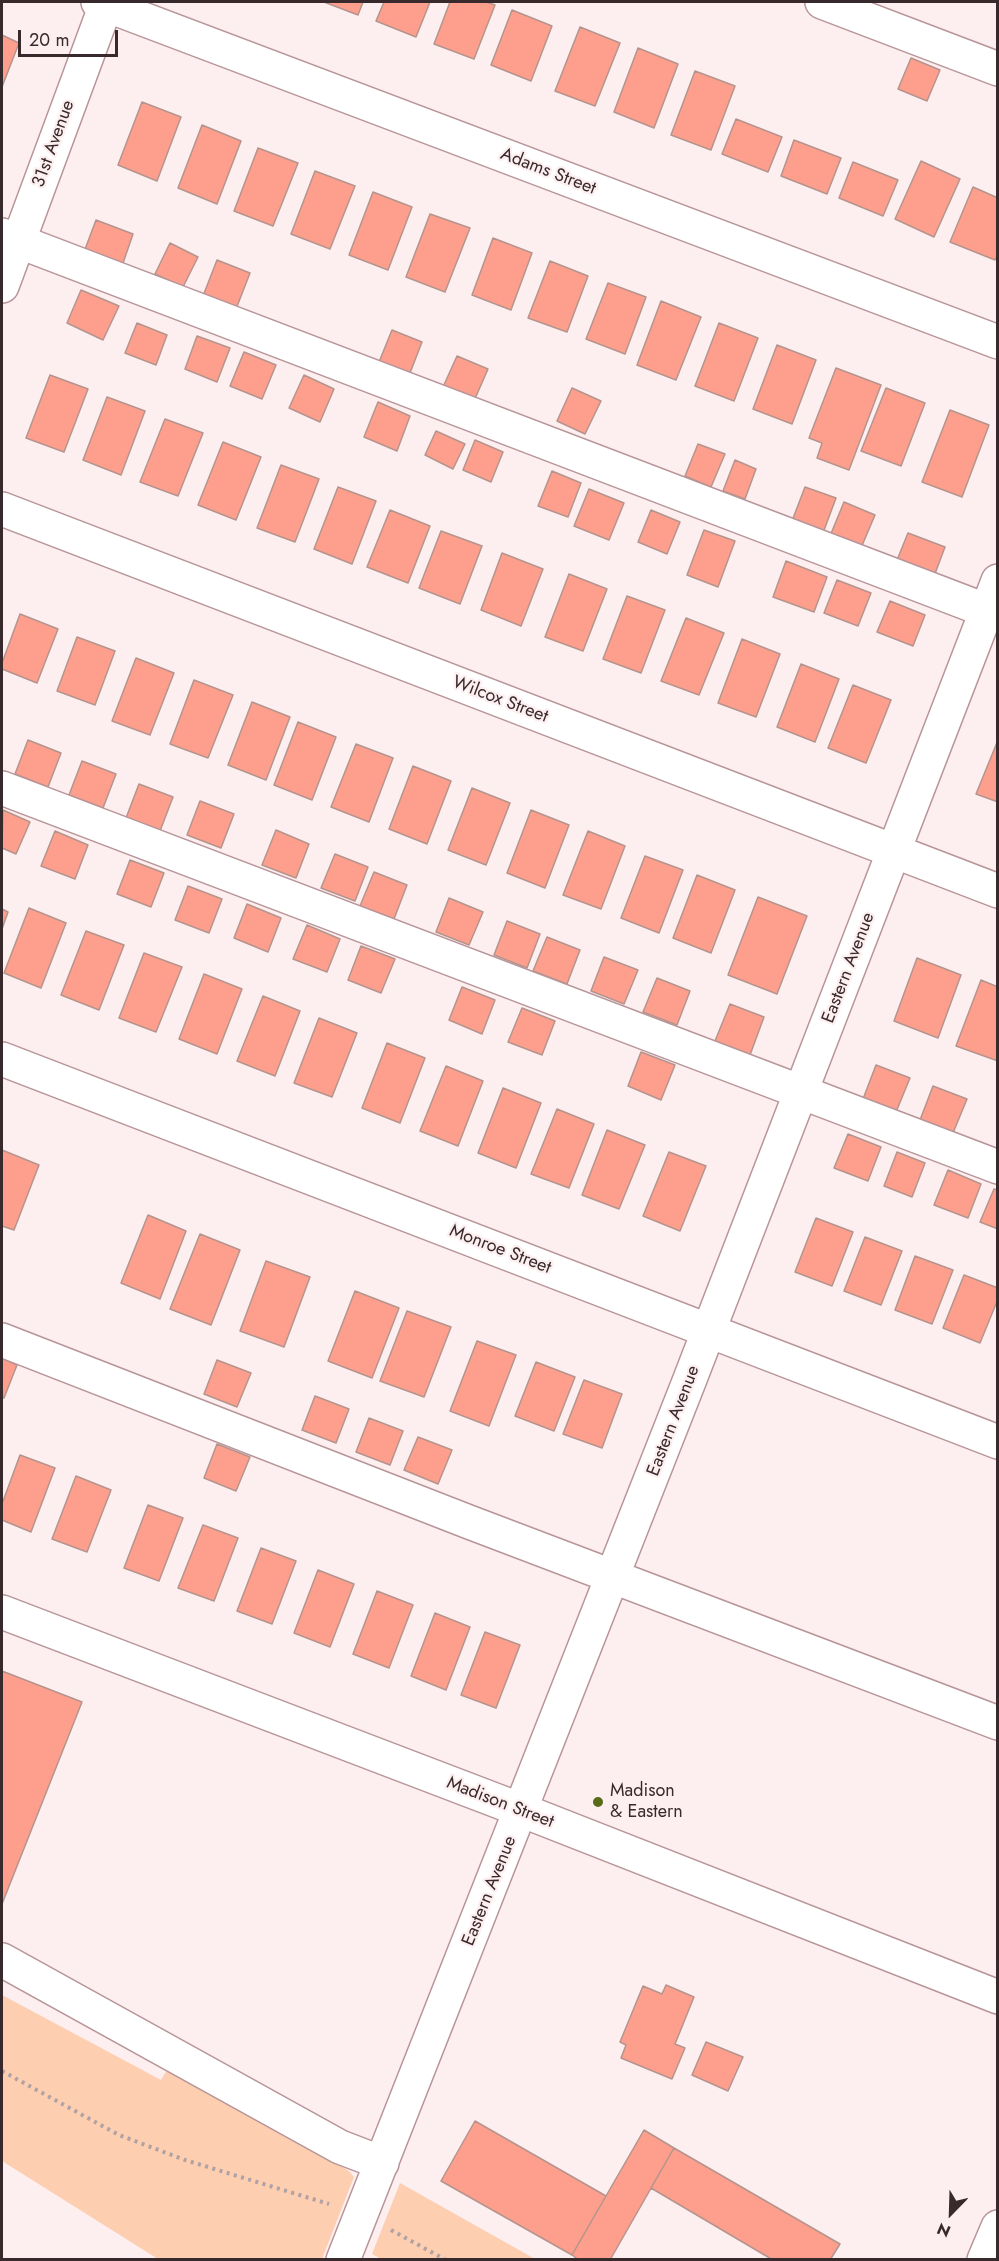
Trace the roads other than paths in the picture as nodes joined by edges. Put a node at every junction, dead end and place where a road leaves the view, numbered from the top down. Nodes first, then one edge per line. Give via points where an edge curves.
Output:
1 (103, 2) edge
2 (822, 2) edge
3 (998, 69) edge
4 (10, 239) edge
5 (2, 286) edge
6 (998, 342) edge
7 (2, 509) edge
8 (998, 581) edge
9 (992, 613) edge
10 (2, 789) edge
11 (894, 851) junction
12 (998, 891) edge
13 (2, 1059) edge
14 (801, 1092) junction
15 (998, 1167) edge
16 (709, 1330) junction
17 (2, 1340) edge
18 (998, 1442) edge
19 (613, 1577) junction
20 (2, 1612) edge
21 (998, 1724) edge
22 (521, 1810) junction
23 (2, 1960) edge
24 (998, 1997) edge
25 (382, 2163) junction
26 (998, 2228) edge
27 (343, 2259) edge
28 (984, 2259) edge

1 - 4 street, 31st Avenue
1 - 6 street, Adams Street
2 - 3 street
4 - 5 street, 31st Avenue
4 - 9 street
7 - 11 street, Wilcox Street
8 - 9 street, Eastern Avenue
9 - 11 street, Eastern Avenue
10 - 14 street
11 - 12 street, Wilcox Street
11 - 14 street, Eastern Avenue
13 - 16 street, Monroe Street
14 - 15 street
14 - 16 street, Eastern Avenue
16 - 18 street, Monroe Street
16 - 19 street, Eastern Avenue
17 - 19 street
19 - 21 street
19 - 22 street, Eastern Avenue
20 - 22 street, Madison Street
22 - 24 street, Madison Street
22 - 25 street, Eastern Avenue
23 - 25 street via 340,2147
25 - 27 street, Eastern Avenue
26 - 28 street

